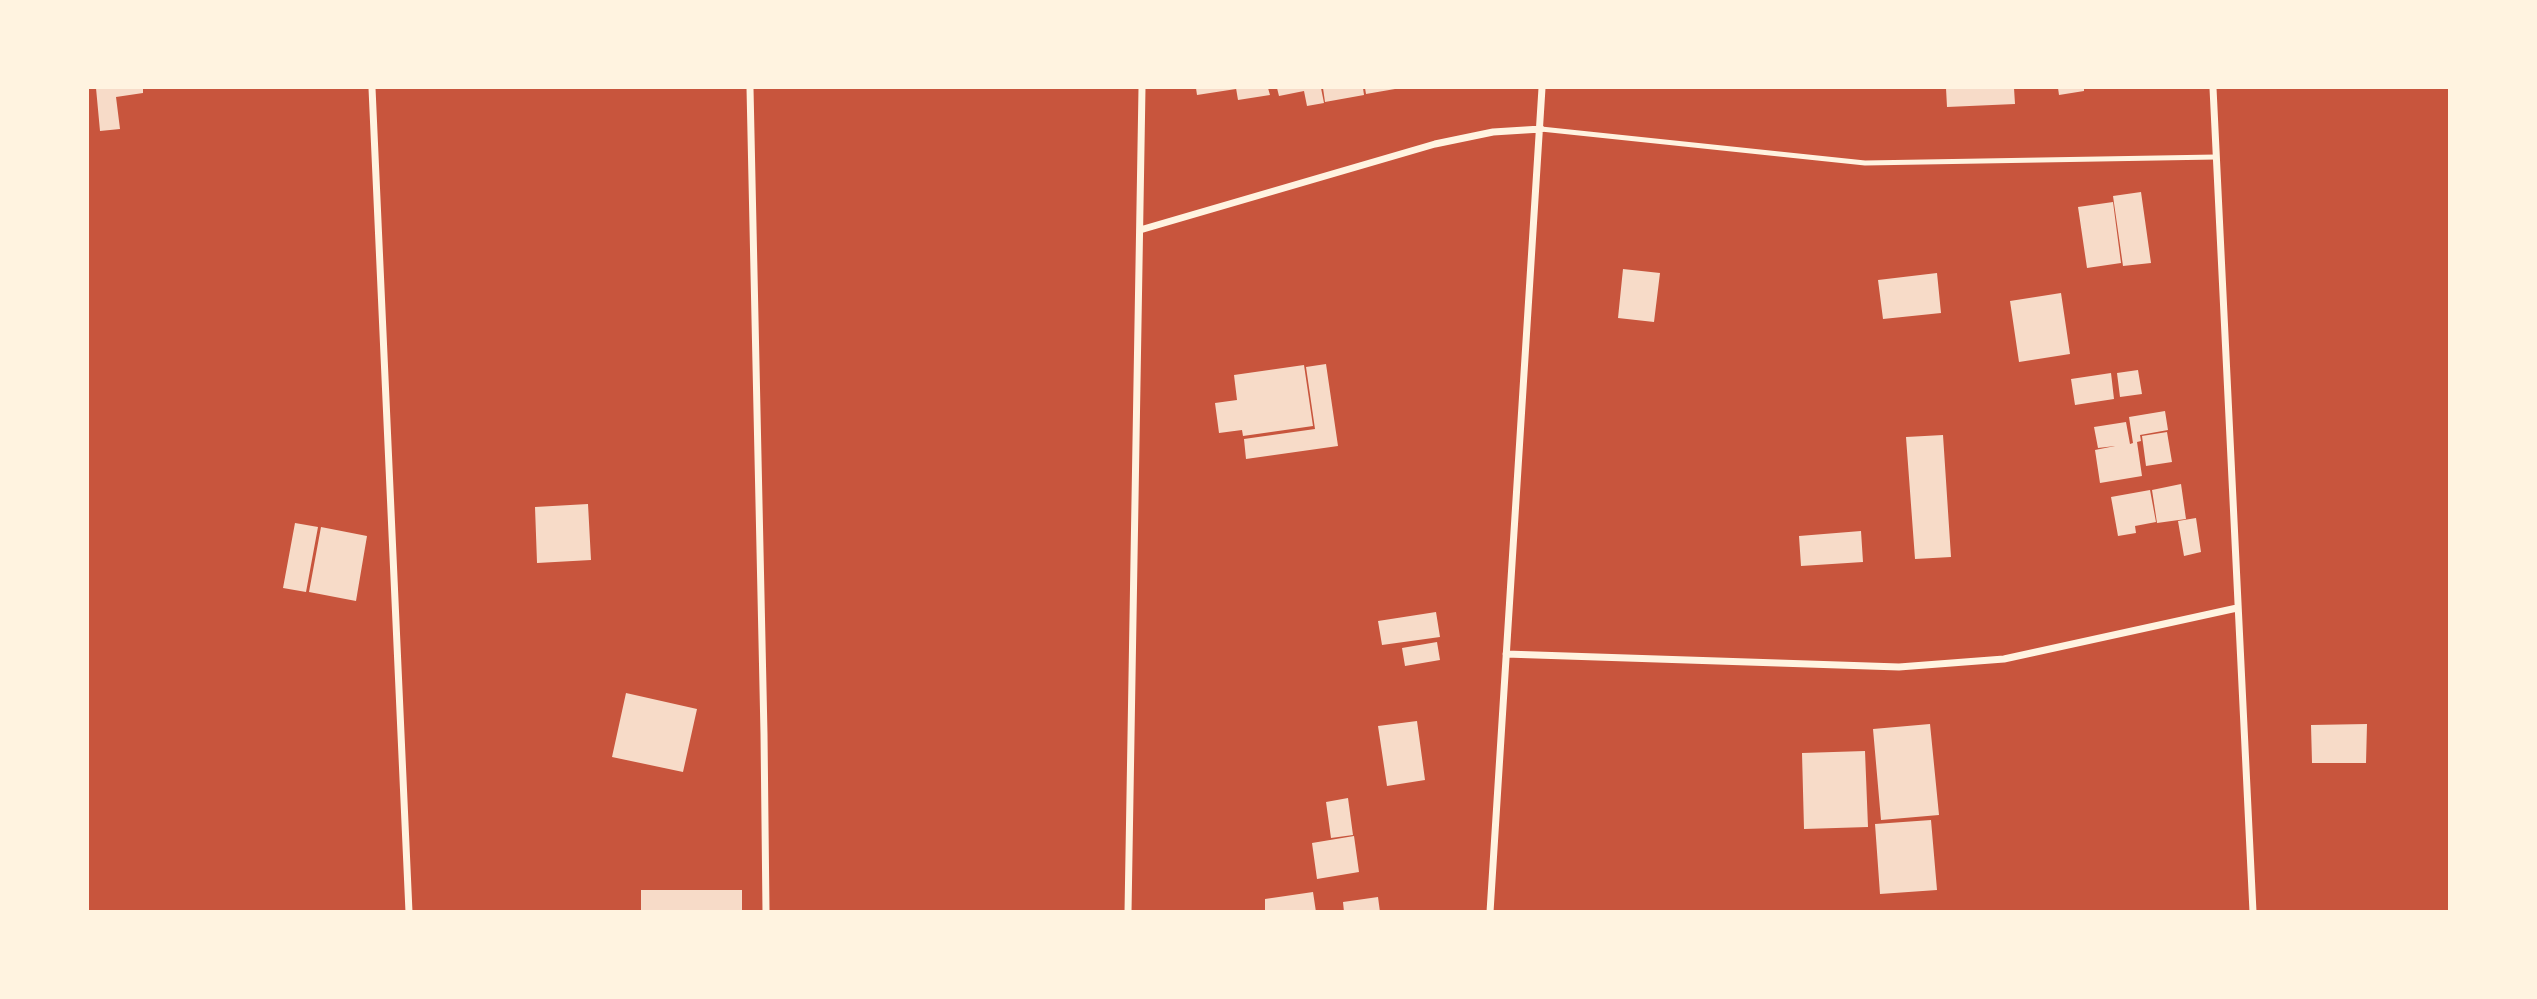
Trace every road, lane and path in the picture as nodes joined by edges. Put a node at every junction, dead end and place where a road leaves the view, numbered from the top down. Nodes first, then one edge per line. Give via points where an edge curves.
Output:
1 (372, 88) edge
2 (750, 88) edge
3 (1142, 88) edge
4 (1542, 88) edge
5 (2213, 88) edge
6 (1541, 129) junction
7 (2216, 157) junction
8 (1140, 230) junction
9 (2237, 608) junction
10 (1506, 654) junction
11 (409, 912) edge
12 (766, 912) edge
13 (1128, 912) edge
14 (1490, 912) edge
15 (2252, 912) edge

1 - 11 street
2 - 12 street
3 - 8 street
4 - 6 street
5 - 7 street
6 - 7 lane via 1865,163
6 - 8 street via 1493,132 1435,144
6 - 10 street
7 - 9 street
8 - 13 street
9 - 10 street via 2004,659 1946,665
9 - 15 street
10 - 14 street

